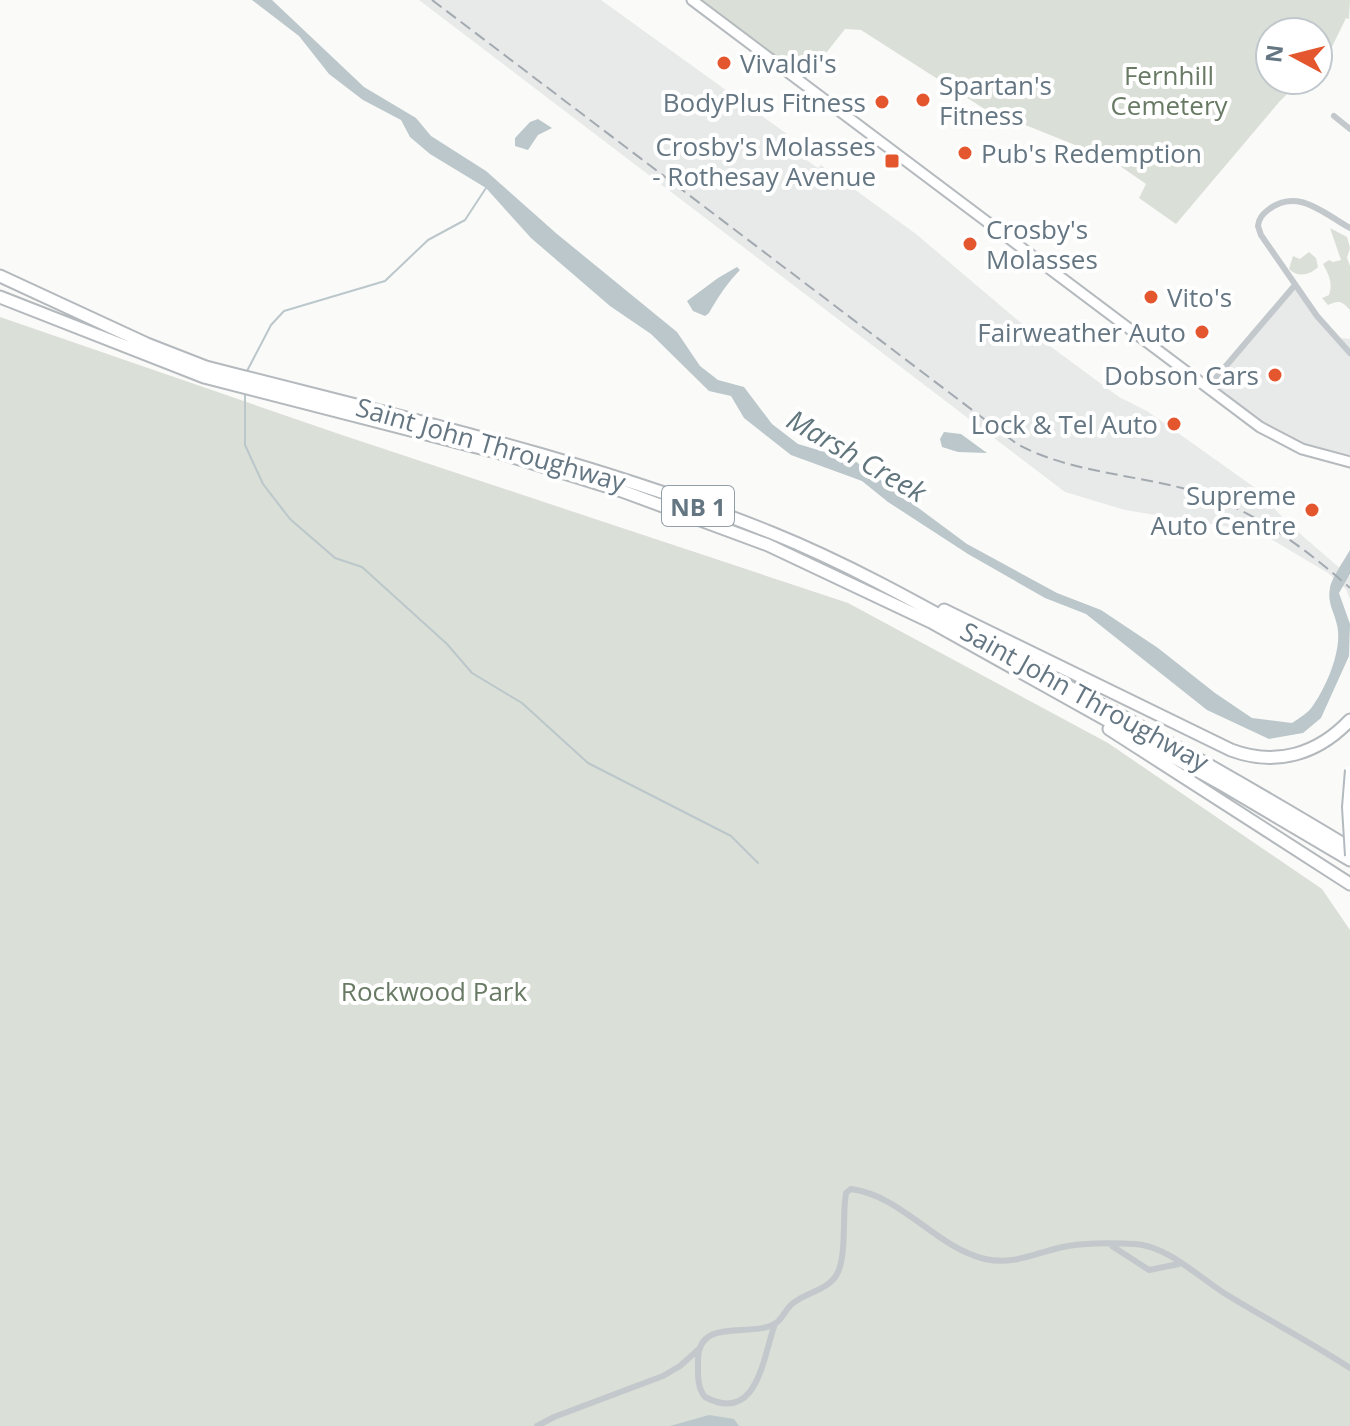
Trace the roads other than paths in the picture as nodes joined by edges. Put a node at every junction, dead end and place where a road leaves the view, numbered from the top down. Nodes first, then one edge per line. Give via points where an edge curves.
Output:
1 (692, 0) edge
2 (1334, 116) dead end
3 (1350, 129) edge
4 (1350, 228) edge
5 (0, 276) edge
6 (1295, 285) junction
7 (0, 297) edge
8 (1350, 353) edge
9 (1208, 387) junction
10 (1350, 462) edge
11 (856, 571) junction
12 (1055, 693) junction
13 (1350, 720) edge
14 (1350, 770) edge
15 (1350, 848) edge
16 (1350, 858) edge
17 (1350, 884) edge
18 (1112, 1246) junction
19 (1179, 1264) junction
20 (775, 1324) junction
21 (699, 1349) junction
22 (1350, 1368) edge
23 (537, 1426) edge

1 - 9 main road
2 - 3 street
4 - 6 street via 1294,199 1281,200 1262,215 1260,233
5 - 11 highway, Saint John Throughway / NB 1 via 206,367 589,468 772,533
6 - 8 street
6 - 9 street
7 - 12 highway, Saint John Throughway / NB 1 via 204,377 500,453 691,514 851,582
9 - 10 main road via 1270,433 1302,449
11 - 13 highway via 1231,750 1261,758 1292,756 1328,740
11 - 15 highway, Saint John Throughway / NB 1
12 - 16 highway, Saint John Throughway / NB 1
12 - 17 highway
14 - 16 main road, bridge
18 - 19 street via 1143,1245
18 - 19 street via 1149,1270
18 - 20 street via 1071,1246 1011,1262 984,1259 949,1244 889,1202 851,1189 846,1193 837,1275 793,1303
19 - 22 street
20 - 21 street via 720,1333
20 - 21 street via 757,1383 735,1402 712,1401 701,1392
21 - 23 street via 663,1376

